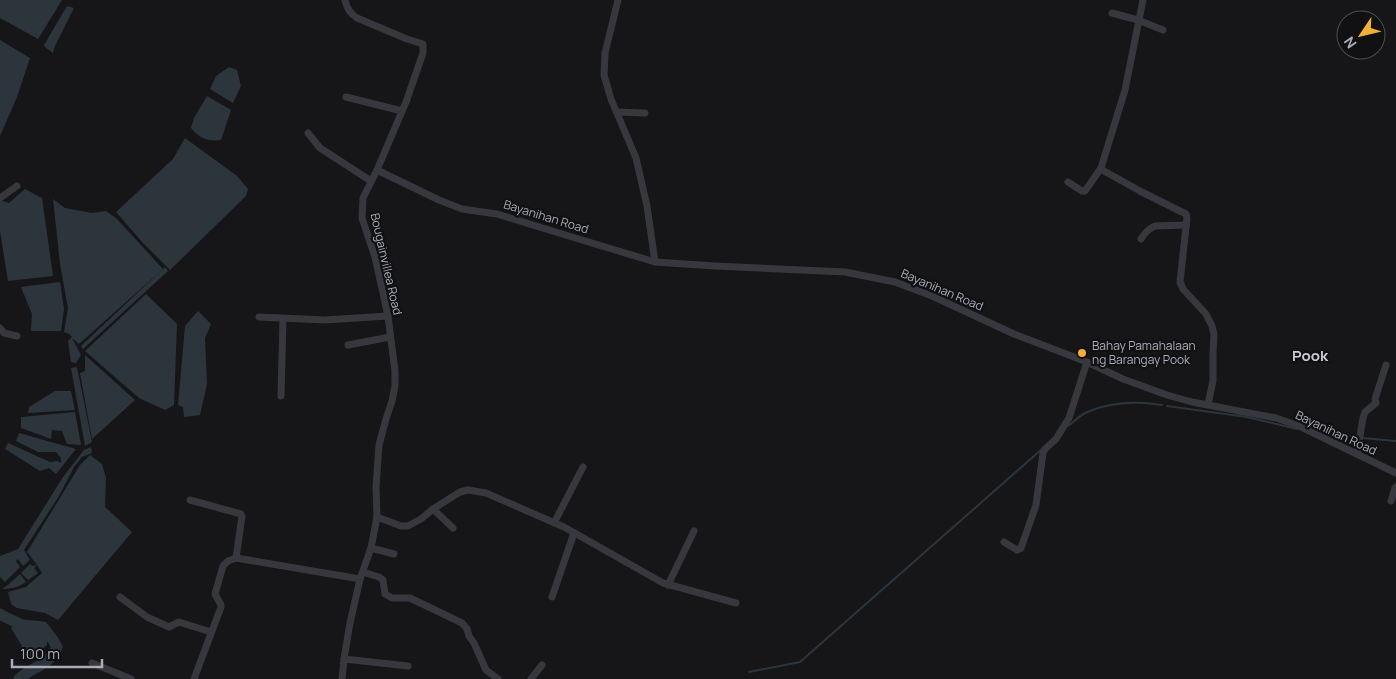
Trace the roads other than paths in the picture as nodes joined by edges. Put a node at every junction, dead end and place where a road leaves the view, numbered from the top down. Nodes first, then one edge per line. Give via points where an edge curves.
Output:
1 (345, 0) edge
2 (618, 0) edge
3 (1143, 0) edge
4 (1112, 13) dead end
5 (1138, 20) junction
6 (1163, 30) dead end
7 (346, 97) dead end
8 (402, 111) junction
9 (617, 112) junction
10 (646, 113) dead end
11 (308, 133) dead end
12 (1102, 168) junction
13 (377, 170) junction
14 (371, 181) junction
15 (1068, 182) dead end
16 (16, 186) dead end
17 (0, 198) edge
18 (1186, 225) junction
19 (1141, 239) dead end
20 (655, 262) junction
21 (388, 316) junction
22 (259, 317) dead end
23 (282, 319) junction
24 (0, 328) edge
25 (18, 336) dead end
26 (390, 337) junction
27 (348, 345) dead end
28 (1087, 362) junction
29 (1386, 365) dead end
30 (281, 396) dead end
31 (1208, 404) junction
32 (1357, 454) junction
33 (583, 467) dead end
34 (1396, 473) edge
35 (1396, 487) edge
36 (190, 500) dead end
37 (1391, 501) dead end
38 (433, 509) junction
39 (377, 517) junction
40 (554, 523) junction
41 (453, 528) dead end
42 (694, 531) dead end
43 (574, 533) junction
44 (1004, 542) dead end
45 (371, 548) junction
46 (394, 554) dead end
47 (236, 558) junction
48 (362, 576) junction
49 (668, 585) junction
50 (120, 597) dead end
51 (552, 597) dead end
52 (736, 603) dead end
53 (211, 632) junction
54 (344, 659) junction
55 (92, 663) dead end
56 (542, 665) dead end
57 (408, 666) dead end
58 (131, 679) edge
59 (194, 679) edge
60 (342, 679) edge
61 (498, 679) edge
62 (530, 679) edge

1 - 8 street, Bougainvillea Road via 357,18 424,44
2 - 9 street via 604,63 604,75
3 - 5 street
4 - 5 street
5 - 6 street
5 - 12 street via 1125,90
7 - 8 street
8 - 13 street, Bougainvillea Road
9 - 10 street
9 - 20 street via 636,158
11 - 14 street via 320,148
12 - 15 street via 1085,190
12 - 18 street via 1186,214
13 - 14 street, Bougainvillea Road
13 - 20 street, Bayanihan Road via 462,209 497,214
14 - 21 street, Bougainvillea Road via 362,198 362,218 375,257
16 - 17 street
18 - 19 street via 1155,226
18 - 31 street via 1180,282 1206,314 1214,335 1213,381
20 - 28 street, Bayanihan Road via 845,272 896,282
21 - 23 street
21 - 26 street, Bougainvillea Road
22 - 23 street
23 - 30 street
24 - 25 street via 4,333
26 - 27 street
26 - 39 street, Bougainvillea Road via 395,386 379,446
28 - 31 street, Bayanihan Road via 1167,395
28 - 44 street via 1069,418 1043,454 1036,504 1021,548 1017,550
29 - 32 street via 1376,403 1363,418
31 - 32 street, Bayanihan Road via 1299,426
32 - 34 street, Bayanihan Road
33 - 40 street
35 - 37 street
36 - 47 street via 242,514
38 - 39 street via 408,526
38 - 40 street via 468,490 486,493
38 - 41 street
39 - 45 street, Bougainvillea Road
40 - 43 street
42 - 49 street
43 - 49 street
43 - 51 street
45 - 46 street
45 - 48 street, Bougainvillea Road
47 - 48 street
47 - 53 street via 223,566 215,594 221,605
48 - 54 street, Bougainvillea Road
48 - 61 street via 383,580 385,594 392,598 410,598 462,623 486,670
49 - 52 street
50 - 53 street via 147,617 169,627 179,622
53 - 59 street
54 - 57 street
54 - 60 street, Bougainvillea Road
55 - 58 street
56 - 62 street

